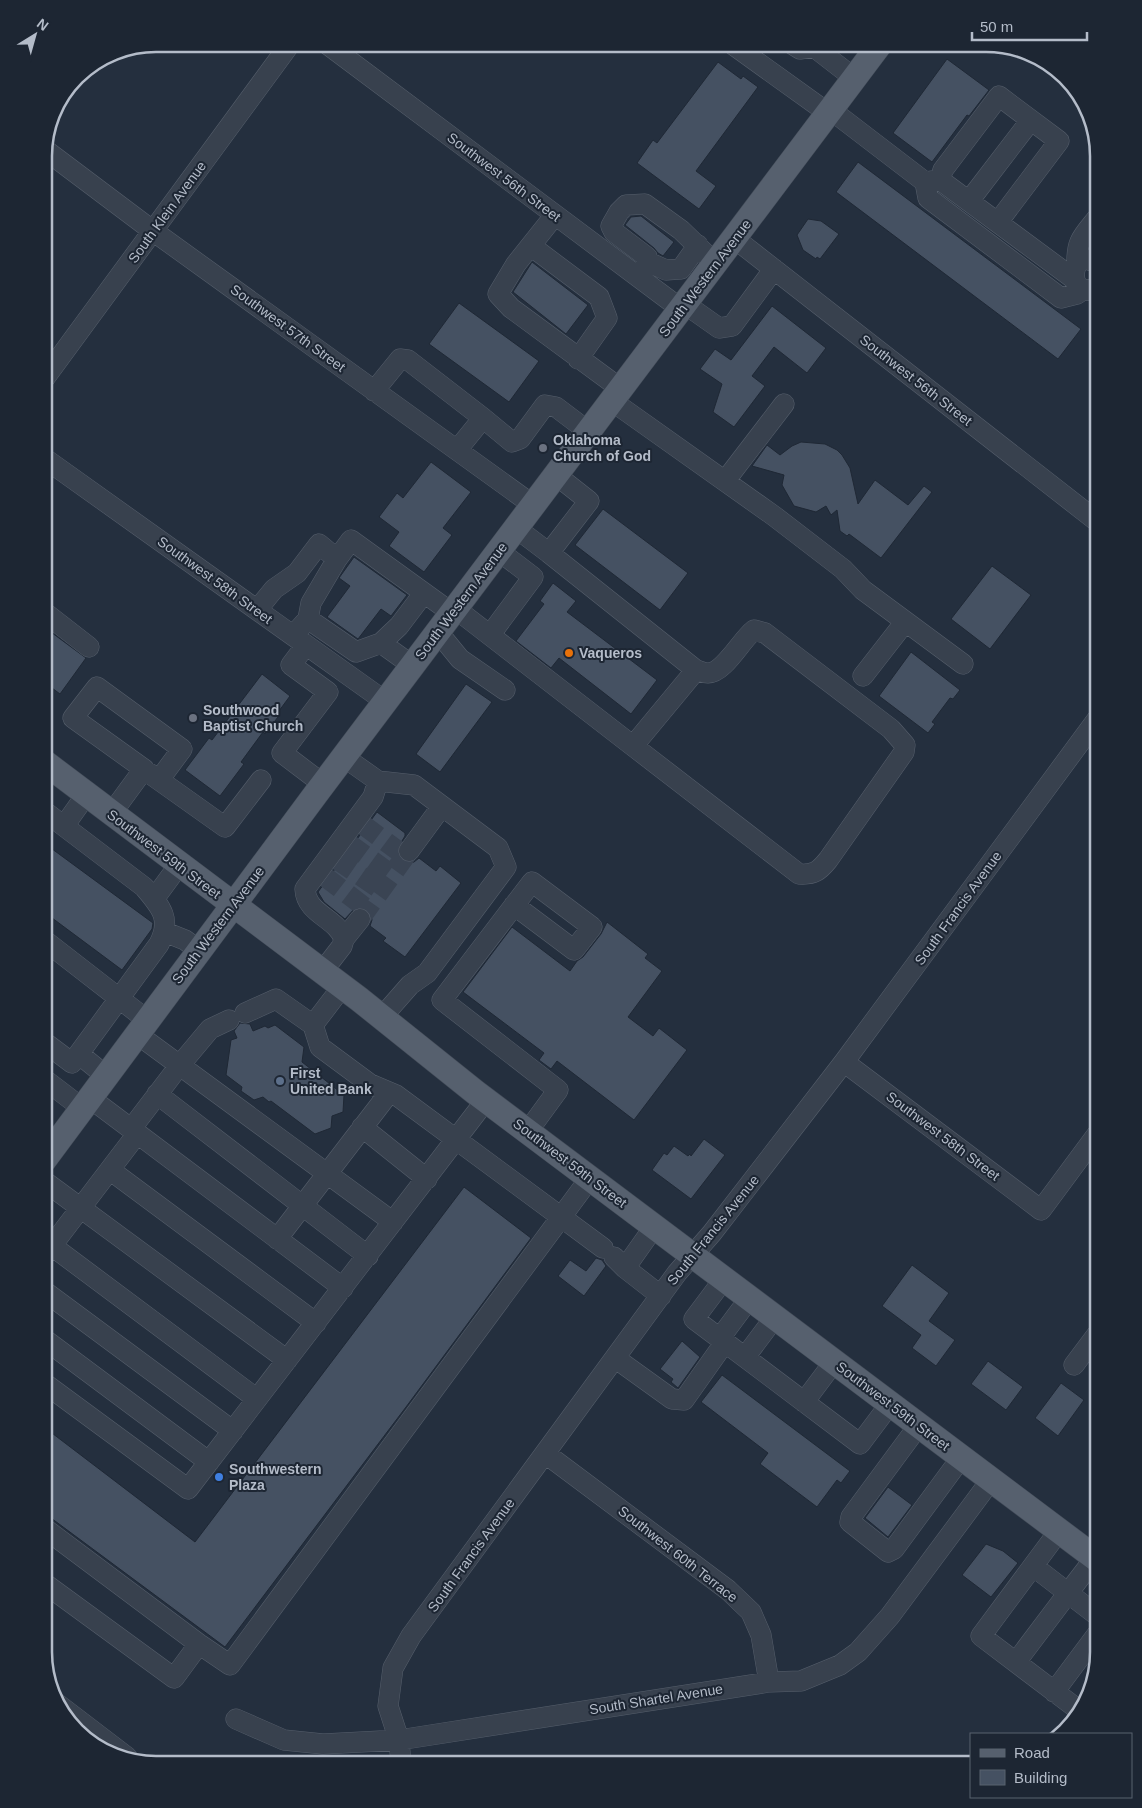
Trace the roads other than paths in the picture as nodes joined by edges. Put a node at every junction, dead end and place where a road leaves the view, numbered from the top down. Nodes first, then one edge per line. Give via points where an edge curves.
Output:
1 (283, 53) edge
2 (339, 53) edge
3 (745, 53) edge
4 (824, 53) edge
5 (873, 53) edge
6 (854, 78) junction
7 (829, 111) junction
8 (1032, 120) junction
9 (53, 156) edge
10 (933, 181) junction
11 (969, 201) junction
12 (555, 215) junction
13 (998, 222) junction
14 (1090, 228) edge
15 (153, 231) junction
16 (619, 236) junction
17 (734, 238) junction
18 (531, 246) junction
19 (698, 246) junction
20 (605, 253) junction
21 (1090, 260) edge
22 (715, 263) junction
23 (774, 269) junction
24 (643, 270) junction
25 (1083, 280) edge
26 (683, 307) junction
27 (578, 358) junction
28 (53, 367) edge
29 (374, 390) junction
30 (616, 395) junction
31 (784, 404) dead end
32 (483, 418) junction
33 (589, 432) junction
34 (457, 450) junction
35 (53, 464) edge
36 (556, 475) junction
37 (725, 481) junction
38 (533, 505) junction
39 (1090, 516) edge
40 (516, 528) junction
41 (499, 551) junction
42 (549, 553) junction
43 (337, 559) junction
44 (424, 593) junction
45 (256, 610) junction
46 (449, 618) junction
47 (53, 619) edge
48 (308, 619) junction
49 (905, 622) junction
50 (490, 635) junction
51 (300, 641) junction
52 (381, 642) junction
53 (89, 648) dead end
54 (963, 664) dead end
55 (412, 666) junction
56 (696, 670) junction
57 (863, 676) dead end
58 (505, 690) dead end
59 (386, 702) junction
60 (1090, 729) edge
61 (633, 746) junction
62 (344, 756) junction
63 (53, 769) edge
64 (151, 775) junction
65 (261, 780) dead end
66 (378, 781) junction
67 (323, 784) junction
68 (86, 795) junction
69 (442, 806) junction
70 (111, 814) junction
71 (53, 817) edge
72 (64, 826) junction
73 (410, 851) tunnel mouth
74 (179, 865) junction
75 (154, 899) junction
76 (233, 905) junction
77 (514, 905) dead end
78 (360, 919) tunnel mouth
79 (165, 932) junction
80 (344, 939) junction
81 (52, 947) edge
82 (200, 951) junction
83 (322, 972) junction
84 (342, 986) junction
85 (120, 999) junction
86 (382, 1017) junction
87 (313, 1025) junction
88 (142, 1027) junction
89 (52, 1048) edge
90 (79, 1054) junction
91 (844, 1062) junction
92 (179, 1066) junction
93 (106, 1076) junction
94 (52, 1084) edge
95 (389, 1093) junction
96 (158, 1094) junction
97 (486, 1100) junction
98 (86, 1103) junction
99 (362, 1128) junction
100 (134, 1131) junction
101 (528, 1131) junction
102 (457, 1140) junction
103 (1090, 1144) edge
104 (52, 1149) edge
105 (110, 1170) junction
106 (328, 1172) junction
107 (590, 1178) junction
108 (427, 1179) junction
109 (52, 1187) edge
110 (303, 1204) junction
111 (81, 1208) junction
112 (561, 1217) junction
113 (393, 1222) junction
114 (654, 1227) junction
115 (277, 1238) junction
116 (52, 1245) edge
117 (52, 1254) edge
118 (692, 1255) junction
119 (368, 1256) junction
120 (614, 1258) junction
121 (724, 1279) junction
122 (343, 1288) junction
123 (661, 1296) junction
124 (52, 1297) edge
125 (749, 1298) junction
126 (775, 1317) junction
127 (316, 1323) junction
128 (722, 1340) junction
129 (1090, 1343) edge
130 (52, 1345) edge
131 (745, 1357) junction
132 (615, 1358) junction
133 (287, 1360) junction
134 (834, 1362) junction
135 (1074, 1365) dead end
136 (52, 1389) edge
137 (257, 1399) junction
138 (804, 1402) junction
139 (890, 1404) junction
140 (919, 1425) junction
141 (233, 1431) junction
142 (546, 1454) junction
143 (961, 1458) junction
144 (209, 1462) junction
145 (991, 1480) junction
146 (1059, 1531) junction
147 (52, 1534) edge
148 (1090, 1554) edge
149 (1033, 1566) junction
150 (1090, 1566) edge
151 (52, 1589) edge
152 (1068, 1593) junction
153 (1090, 1610) edge
154 (199, 1644) junction
155 (1090, 1644) edge
156 (1016, 1662) junction
157 (769, 1682) junction
158 (1054, 1692) junction
159 (1074, 1706) edge
160 (76, 1717) edge
161 (236, 1719) dead end
162 (398, 1740) junction
163 (115, 1747) edge
164 (401, 1755) edge

1 - 15 street, South Klein Avenue
2 - 12 street, Southwest 56th Street
3 - 7 street
4 - 6 street
5 - 6 main road, South Western Avenue
6 - 7 main road, South Western Avenue
7 - 10 street
7 - 17 main road, South Western Avenue
8 - 10 street via 998,96
8 - 11 street
8 - 13 street via 1059,141
9 - 15 street, Southwest 57th Street
10 - 11 street
10 - 25 street via 928,198 1061,298 1077,294
11 - 13 street
12 - 18 street
12 - 20 street, Southwest 56th Street
13 - 25 street
14 - 25 street via 1076,252
15 - 28 street, South Klein Avenue
15 - 29 street, Southwest 57th Street
16 - 19 street via 611,226 619,212 626,205 645,204
16 - 20 street
16 - 24 street via 647,256
17 - 22 main road, South Western Avenue
17 - 23 street, Southwest 56th Street
18 - 27 street via 599,297 607,318
18 - 27 street via 498,294 510,308
19 - 22 street
19 - 24 street via 680,269
20 - 24 street, Southwest 56th Street
21 - 25 street via 1080,262
22 - 26 main road, South Western Avenue
23 - 26 street, Southwest 56th Street via 732,326 719,328
23 - 39 street, Southwest 56th Street
24 - 26 street, Southwest 56th Street
26 - 30 main road, South Western Avenue
27 - 30 street
29 - 32 street via 400,359 408,360
29 - 34 street, Southwest 57th Street
30 - 33 main road, South Western Avenue
30 - 37 street
31 - 37 street
32 - 33 street via 512,442 520,439 545,405 556,407
32 - 34 street
33 - 36 main road, South Western Avenue
34 - 38 street, Southwest 57th Street
35 - 45 street, Southwest 58th Street
36 - 38 main road, South Western Avenue
36 - 42 street via 589,501
37 - 49 street via 843,569 863,590
38 - 40 main road, South Western Avenue
40 - 41 main road, South Western Avenue
40 - 42 street
41 - 46 main road, South Western Avenue
41 - 50 street via 533,577
42 - 56 street
43 - 44 street via 350,540
43 - 45 street via 319,544 297,573 274,589
43 - 48 street via 311,603
44 - 46 street
44 - 52 street via 399,626
45 - 51 street, Southwest 58th Street
46 - 50 street
46 - 55 main road, South Western Avenue
46 - 58 street via 460,659
47 - 53 street
48 - 51 street
48 - 52 street via 356,652
49 - 54 street
49 - 57 street
50 - 61 street
51 - 59 street, Southwest 58th Street
51 - 67 street via 291,665 328,692 282,753
52 - 55 street
55 - 59 main road, South Western Avenue
56 - 61 street
56 - 61 street via 708,673 719,670 754,630 765,633 891,729 905,745 904,752 818,872 800,874
59 - 62 main road, South Western Avenue
60 - 91 street, South Francis Avenue
62 - 66 street
62 - 67 main road, South Western Avenue
63 - 68 main road, Southwest 59th Street
64 - 64 street via 73,718 97,687 182,749
64 - 65 street via 225,828
64 - 70 street
66 - 69 street via 414,785
66 - 80 street via 359,822 305,889 309,904 342,932
67 - 76 main road, South Western Avenue
68 - 70 main road, Southwest 59th Street
68 - 72 street
69 - 73 street
69 - 86 street via 498,848 506,867 428,973 410,985
70 - 74 main road, Southwest 59th Street
71 - 72 street
72 - 75 street via 144,887
74 - 75 street
74 - 76 main road, Southwest 59th Street
75 - 79 street via 162,911
76 - 82 main road, South Western Avenue
76 - 83 main road, Southwest 59th Street
77 - 101 street via 442,1000 558,1090
78 - 80 street
79 - 82 street
79 - 85 street
80 - 83 street
81 - 85 street
82 - 88 main road, South Western Avenue
83 - 84 main road, Southwest 59th Street
84 - 86 main road, Southwest 59th Street
84 - 87 street
85 - 88 street
85 - 90 street
86 - 97 main road, Southwest 59th Street
87 - 92 street via 276,999 210,1029
87 - 95 street via 320,1047 370,1084
88 - 92 street
88 - 93 main road, South Western Avenue
89 - 90 street via 72,1063
90 - 93 street
91 - 103 street, Southwest 58th Street via 1041,1210
91 - 118 street, South Francis Avenue
92 - 96 street
92 - 106 street
93 - 98 main road, South Western Avenue
94 - 98 street
95 - 99 street
95 - 102 street
96 - 100 street
96 - 110 street
97 - 101 main road, Southwest 59th Street
97 - 102 street
98 - 100 street
98 - 104 main road, South Western Avenue
99 - 106 street
99 - 108 street
100 - 105 street
100 - 115 street
101 - 107 main road, Southwest 59th Street
102 - 108 street
102 - 112 street
105 - 111 street
105 - 127 street
106 - 110 street
106 - 113 street
107 - 112 street
107 - 114 main road, Southwest 59th Street
108 - 113 street
109 - 111 street
110 - 115 street
110 - 119 street
111 - 116 street
111 - 133 street
112 - 120 street
112 - 154 street via 230,1665
113 - 119 street
114 - 118 main road, Southwest 59th Street
114 - 120 street
115 - 122 street
117 - 137 street
118 - 121 main road, Southwest 59th Street
118 - 123 street, South Francis Avenue
119 - 122 street
120 - 123 street
121 - 125 main road, Southwest 59th Street
121 - 128 street via 694,1319
122 - 127 street
123 - 132 street, South Francis Avenue
124 - 141 street
125 - 126 main road, Southwest 59th Street
125 - 128 street
126 - 131 street
126 - 134 main road, Southwest 59th Street
127 - 133 street
128 - 131 street
128 - 132 street via 684,1400 672,1399
129 - 135 street
130 - 144 street
131 - 138 street
132 - 142 street, South Francis Avenue
133 - 137 street
134 - 138 street
134 - 139 main road, Southwest 59th Street
136 - 144 street via 188,1489
137 - 141 street
138 - 139 street via 860,1444
139 - 140 main road, Southwest 59th Street
140 - 143 main road, Southwest 59th Street
140 - 143 street via 851,1517 850,1522 888,1552 894,1549
141 - 144 street
142 - 157 street, Southwest 60th Terrace via 728,1590 751,1612 761,1635
142 - 162 street, South Francis Avenue via 411,1636 393,1668 388,1706
143 - 145 main road, Southwest 59th Street
145 - 146 main road, Southwest 59th Street
145 - 157 street, South Shartel Avenue via 890,1616 858,1652 840,1665 801,1681
146 - 148 main road, Southwest 59th Street
146 - 149 street
147 - 154 street
149 - 152 street
149 - 156 street via 981,1636
150 - 152 street
151 - 154 street via 174,1678
152 - 153 street
152 - 156 street
155 - 158 street
156 - 158 street
157 - 162 street, South Shartel Avenue
158 - 159 street
160 - 163 street
161 - 162 street, South Shartel Avenue via 284,1740 323,1744
162 - 164 street, South Francis Avenue

